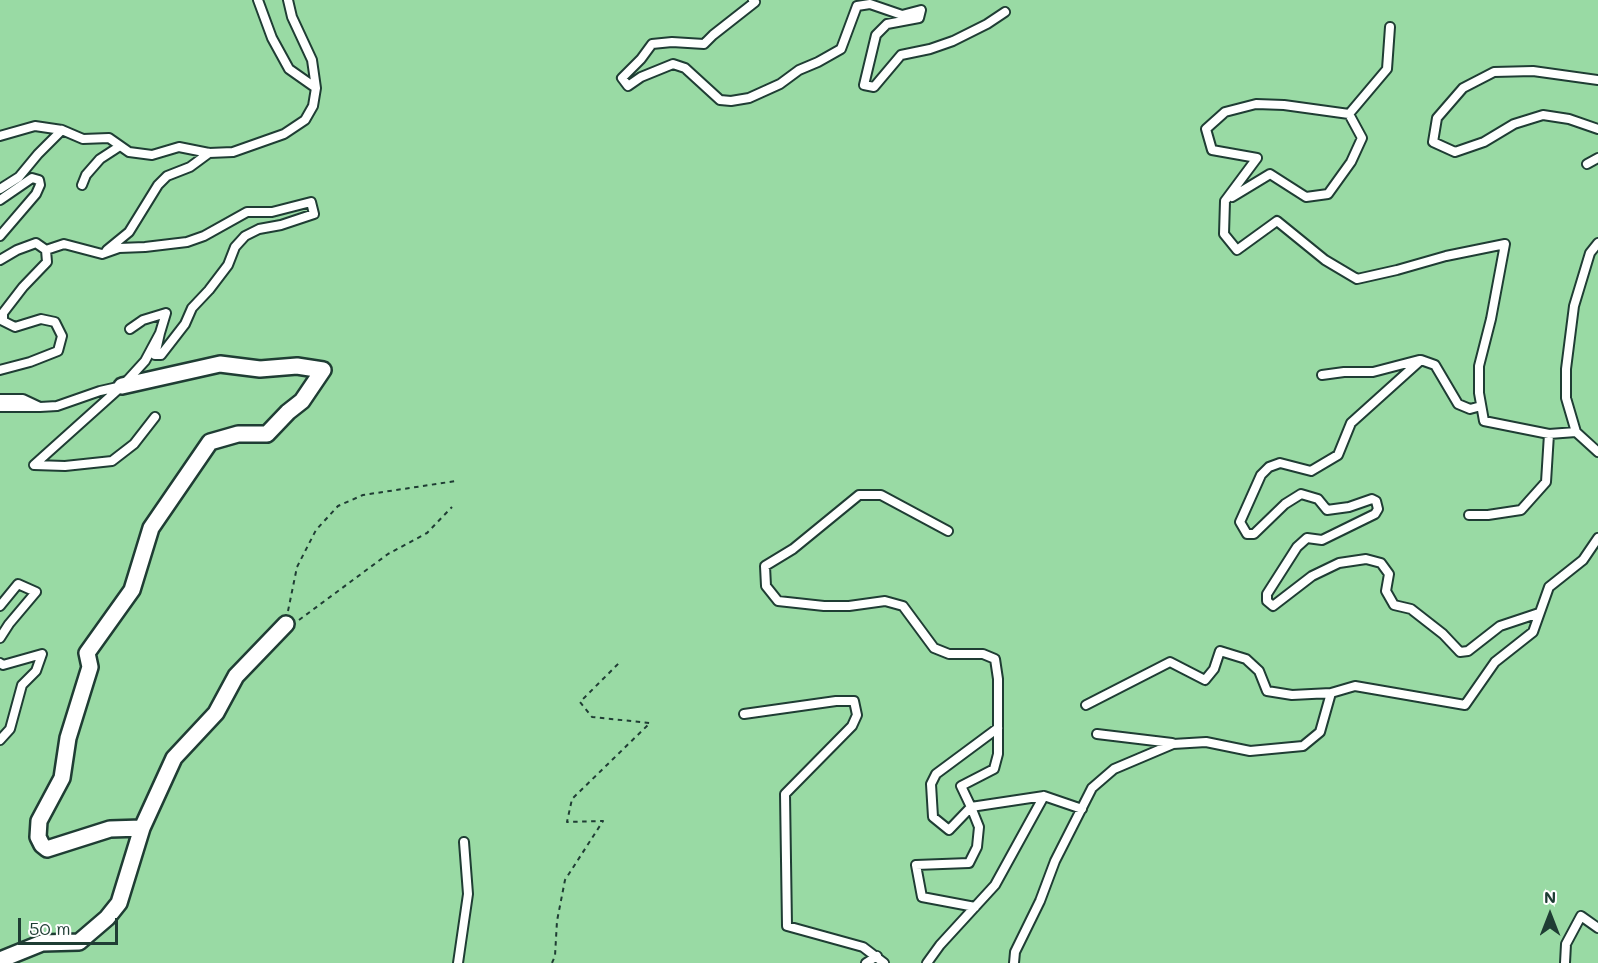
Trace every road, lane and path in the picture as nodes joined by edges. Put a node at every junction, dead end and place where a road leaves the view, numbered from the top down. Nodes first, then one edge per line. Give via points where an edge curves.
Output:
1 (258, 0) edge
2 (288, 0) edge
3 (753, 0) edge
4 (1005, 12) dead end
5 (1390, 27) dead end
6 (1598, 81) edge
7 (316, 88) junction
8 (1349, 114) junction
9 (1598, 129) edge
10 (62, 130) junction
11 (0, 136) edge
12 (120, 146) junction
13 (209, 153) junction
14 (1598, 159) edge
15 (1587, 164) dead end
16 (82, 185) dead end
17 (0, 189) edge
18 (0, 200) edge
19 (1225, 201) junction
20 (0, 236) edge
21 (1598, 243) edge
22 (46, 250) junction
23 (102, 254) junction
24 (0, 260) edge
25 (130, 329) dead end
26 (160, 333) junction
27 (1420, 360) junction
28 (0, 370) edge
29 (1322, 375) dead end
30 (122, 386) junction
31 (0, 399) edge
32 (1481, 406) junction
33 (0, 407) edge
34 (40, 407) junction
35 (155, 417) dead end
36 (1576, 432) junction
37 (1549, 434) junction
38 (1598, 452) edge
39 (456, 481) dead end
40 (452, 507) dead end
41 (1469, 515) dead end
42 (948, 531) dead end
43 (1598, 538) edge
44 (0, 606) edge
45 (1539, 613) junction
46 (285, 624) junction
47 (0, 638) edge
48 (620, 662) dead end
49 (0, 663) edge
50 (1331, 693) junction
51 (1086, 705) dead end
52 (744, 714) dead end
53 (998, 728) junction
54 (1097, 734) dead end
55 (0, 740) edge
56 (1173, 744) junction
57 (1044, 796) junction
58 (971, 807) junction
59 (1082, 809) junction
60 (142, 828) junction
61 (464, 842) dead end
62 (975, 907) junction
63 (1598, 928) edge
64 (877, 956) junction
65 (0, 960) edge
66 (458, 963) edge
67 (552, 963) edge
68 (866, 963) edge
69 (884, 963) edge
70 (927, 963) edge
71 (1014, 963) edge
72 (1565, 963) edge

1 - 7 lane via 289,69
2 - 7 lane via 312,60
3 - 4 lane via 704,44 652,44 622,78 628,87 641,76 673,64 685,68 720,100 749,98 841,49 857,6 870,4 902,15 921,10 919,18 886,24 876,35 864,85 874,87 901,55 953,40
5 - 8 lane via 1387,69
6 - 9 lane via 1533,70 1494,72 1463,88 1437,118 1433,142 1455,152 1543,115
7 - 13 lane via 313,106 305,120 284,134 233,152
8 - 19 lane via 1362,138 1351,162 1328,194 1306,197 1270,174
8 - 19 lane via 1256,104 1225,112 1206,129 1212,150 1257,158
10 - 11 lane via 35,126
10 - 12 lane via 83,139 109,138
10 - 17 lane via 20,177
12 - 13 lane via 129,152 152,155 179,147
12 - 16 lane via 100,159
13 - 23 lane via 158,185 129,232
14 - 15 lane
18 - 20 lane via 32,178 39,180 36,194
19 - 32 lane via 1224,234 1237,250 1277,221 1325,260 1356,279 1505,244 1479,366
21 - 36 lane via 1590,253 1574,306 1566,369 1566,398
22 - 23 lane via 64,244
22 - 24 lane via 36,243
22 - 28 lane via 47,262 3,313 3,321 15,327 41,319 55,322 62,336 58,351
23 - 26 lane via 119,248 187,242 247,212 272,212 311,202 314,213 245,236 235,247 228,265 192,308 185,324 160,355 155,355
25 - 26 lane via 166,313
26 - 30 lane via 145,361
27 - 29 lane via 1373,372
27 - 32 lane via 1435,365 1458,404 1470,409
27 - 45 lane via 1351,423 1338,455 1311,471 1280,463 1261,475 1240,522 1247,534 1254,534 1301,494 1318,499 1327,510 1372,500 1378,509 1322,540 1307,538 1267,594 1267,601 1273,606 1312,576 1339,562 1366,559 1381,563 1389,574 1386,591 1394,605 1411,609 1460,652 1468,651 1500,626
30 - 34 lane via 57,406
30 - 35 lane via 34,465 112,461 134,444
30 - 60 street via 220,364 323,370 302,401 267,434 238,434 210,442 151,528 132,590 87,653 90,667 68,738 63,778 39,821 38,837 47,849 110,829
31 - 34 lane via 22,399
32 - 37 lane via 1484,421
33 - 34 lane
36 - 37 lane
36 - 38 lane
37 - 41 lane via 1545,482 1521,510
39 - 46 path via 363,495 338,506 316,530 297,567
40 - 46 path via 427,533 388,554 299,620
42 - 53 lane via 881,495 860,495 793,549 765,566 766,586 778,601 849,606 885,601 903,606 934,648 949,654 983,654 995,659
43 - 45 lane via 1583,560 1549,587
44 - 47 lane via 18,584 36,592
45 - 50 lane via 1533,632 1495,662 1465,705 1355,686
46 - 60 street via 236,676 216,713 174,758
48 - 67 path via 580,702 592,717 650,723 572,799 567,822 603,820 565,880
49 - 55 lane via 42,654 36,671 22,685 10,729
50 - 51 lane via 1292,695 1267,691 1259,671 1246,659 1220,651 1205,680 1170,662
50 - 56 lane via 1320,732 1303,746 1250,751 1206,742
52 - 64 lane via 854,701 857,715 852,726 785,794 787,926 863,947
53 - 58 lane via 994,769 961,786
53 - 58 lane via 936,774 931,784 933,818 949,830
54 - 56 lane
56 - 59 lane via 1114,770 1092,788
57 - 58 lane
57 - 59 lane
57 - 62 lane via 995,885
58 - 62 lane via 979,827 978,847 969,862 916,865 922,897
59 - 71 lane via 1055,861 1041,901 1015,952
60 - 65 street via 119,903 107,918 79,942 42,943
61 - 66 lane via 468,894
62 - 70 lane
63 - 72 lane via 1581,916 1566,944
64 - 68 lane
64 - 69 lane

